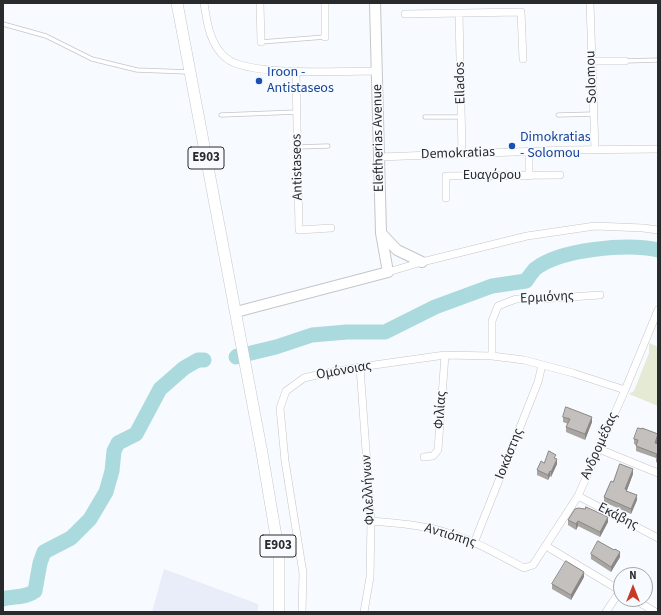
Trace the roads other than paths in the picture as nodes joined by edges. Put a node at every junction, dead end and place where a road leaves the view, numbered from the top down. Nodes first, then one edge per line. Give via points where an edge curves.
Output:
1 (177, 3) edge
2 (204, 3) edge
3 (260, 3) edge
4 (325, 3) edge
5 (375, 3) edge
6 (590, 3) edge
7 (459, 13) junction
8 (405, 14) dead end
9 (3, 24) edge
10 (325, 37) joint
11 (261, 42) joint
12 (523, 59) dead end
13 (658, 60) edge
14 (592, 61) junction
15 (625, 61) joint
16 (377, 71) junction
17 (190, 72) junction
18 (296, 72) junction
19 (297, 112) junction
20 (221, 114) dead end
21 (558, 114) dead end
22 (594, 114) junction
23 (461, 117) junction
24 (425, 118) dead end
25 (328, 146) dead end
26 (297, 147) junction
27 (658, 149) edge
28 (595, 150) junction
29 (529, 152) junction
30 (462, 153) junction
31 (379, 157) junction
32 (560, 175) dead end
33 (529, 176) junction
34 (446, 198) dead end
35 (330, 228) dead end
36 (658, 230) edge
37 (381, 233) junction
38 (422, 262) junction
39 (388, 272) junction
40 (600, 295) dead end
41 (658, 310) edge
42 (236, 312) junction
43 (445, 355) junction
44 (492, 356) junction
45 (542, 365) junction
46 (360, 367) junction
47 (625, 390) junction
48 (599, 449) junction
49 (424, 457) dead end
50 (658, 473) edge
51 (578, 496) junction
52 (371, 521) junction
53 (658, 538) edge
54 (474, 543) junction
55 (546, 546) junction
56 (524, 568) joint
57 (613, 586) edge
58 (613, 602) edge
59 (279, 612) edge
60 (302, 612) edge
61 (364, 612) edge
62 (606, 612) edge

1 - 17 main road, E903
2 - 18 street via 207,25 214,42 227,59 245,67
3 - 11 street
4 - 10 street
5 - 16 main road, Eleftherias Avenue
6 - 14 street, Solomou
7 - 8 street
7 - 12 street via 521,12
7 - 23 street, Ellados
9 - 17 lane via 46,36 92,59 137,70
10 - 11 lane
13 - 15 lane
14 - 15 street
14 - 22 street, Solomou
16 - 18 street
16 - 31 main road, Eleftherias Avenue
17 - 42 main road, E903
18 - 19 street, Antistaseos
19 - 20 lane
19 - 26 street, Antistaseos
21 - 22 lane
22 - 28 street, Solomou
23 - 24 lane
23 - 30 street, Ellados
25 - 26 lane
26 - 35 street, Antistaseos via 299,230
27 - 28 street, Demokratias
28 - 29 street, Demokratias
29 - 30 street, Demokratias
29 - 33 street
30 - 31 street, Demokratias
31 - 37 main road, Eleftherias Avenue
32 - 33 street, Ευαγόρου
33 - 34 street, Ευαγόρου via 446,176
36 - 38 street via 595,226 527,236
37 - 38 main road via 397,250
37 - 39 main road, Eleftherias Avenue
38 - 39 street
39 - 42 main road
40 - 44 street, Ερμιόνης via 516,299 498,306 492,321
41 - 47 street, Ανδρομέδας
42 - 59 main road, E903 via 279,554
43 - 44 street, Ομόνοιας
43 - 46 street, Ομόνοιας
43 - 49 street, Φιλίας via 438,450 433,456
44 - 45 street, Ομόνοιας
45 - 47 street, Ομόνοιας
45 - 54 street, Ιοκάστης via 538,382
46 - 52 street, Φιλελλήνων
46 - 60 street, Ομόνοιας via 304,378 286,391 280,408 303,573
47 - 48 street, Ανδρομέδας
48 - 50 street
48 - 51 street, Ανδρομέδας
51 - 53 street, Εκάβης
51 - 55 street, Ανδρομέδας
52 - 54 street, Αντιόπης via 407,524 448,533
52 - 61 street, Φιλελλήνων via 370,577
54 - 56 street, Αντιόπης
55 - 56 street, Ανδρομέδας via 533,565
55 - 57 street
58 - 62 street

